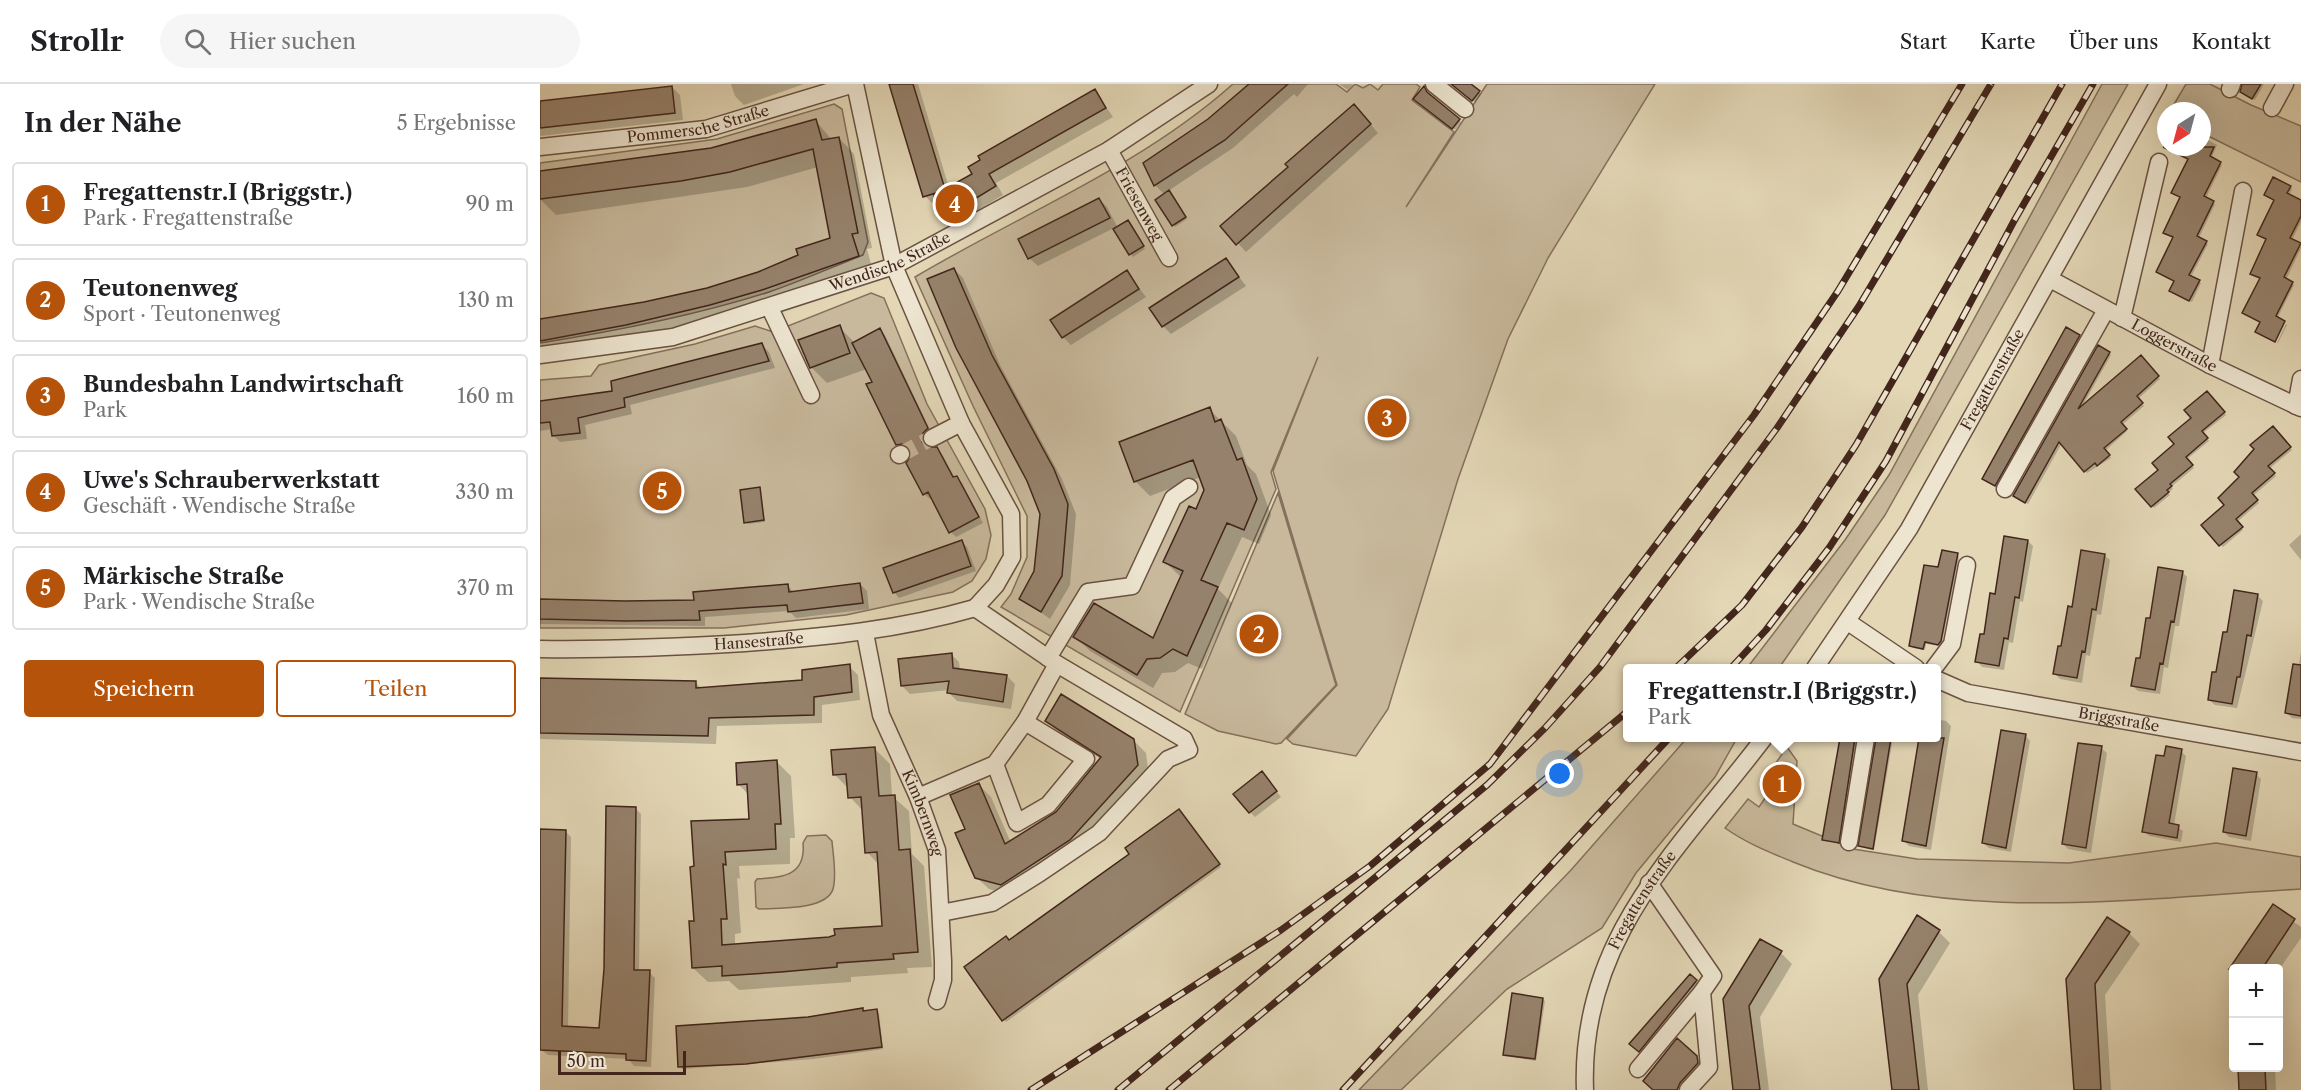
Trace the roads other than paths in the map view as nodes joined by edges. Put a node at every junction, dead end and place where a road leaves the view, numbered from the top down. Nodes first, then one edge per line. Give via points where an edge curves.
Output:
1 (855, 84) edge
2 (1209, 84) edge
3 (1434, 84) edge
4 (2158, 84) edge
5 (2285, 84) edge
6 (1186, 90) edge
7 (2272, 108) dead end
8 (1465, 109) dead end
9 (540, 147) edge
10 (1109, 150) junction
11 (2159, 162) dead end
12 (2243, 192) dead end
13 (1169, 258) dead end
14 (894, 266) junction
15 (2050, 279) junction
16 (770, 308) junction
17 (2106, 310) junction
18 (2122, 318) junction
19 (540, 356) edge
20 (2210, 365) junction
21 (2301, 379) edge
22 (811, 395) dead end
23 (2298, 407) edge
24 (962, 423) junction
25 (933, 438) tunnel mouth
26 (1189, 487) dead end
27 (2005, 489) dead end
28 (1967, 565) dead end
29 (975, 608) junction
30 (1848, 622) junction
31 (865, 633) junction
32 (540, 649) edge
33 (1052, 661) junction
34 (1819, 664) edge
35 (1903, 664) edge
36 (1938, 664) edge
37 (1941, 681) edge
38 (1025, 722) junction
39 (1761, 742) edge
40 (1865, 742) edge
41 (2301, 752) edge
42 (995, 764) junction
43 (918, 797) junction
44 (1849, 842) dead end
45 (1649, 883) junction
46 (941, 913) junction
47 (1702, 992) junction
48 (937, 1001) dead end
49 (1638, 1068) dead end
50 (1585, 1090) edge
51 (1688, 1090) edge

1 - 9 street, Pommersche Straße via 706,129
1 - 14 street
2 - 6 street, Wendische Straße
3 - 8 street
4 - 15 street, Fregattenstraße
5 - 7 street
6 - 10 street, Wendische Straße
10 - 13 street, Friesenweg
10 - 14 street, Wendische Straße
11 - 18 street
12 - 20 street
14 - 16 street, Wendische Straße
14 - 24 street
15 - 17 street, Loggerstraße
15 - 30 street, Fregattenstraße via 1909,529
16 - 19 street, Wendische Straße via 673,337
16 - 22 street
17 - 18 street, Loggerstraße
17 - 27 street
18 - 20 street, Loggerstraße
20 - 23 street, Loggerstraße
21 - 23 street
24 - 25 street
24 - 29 street via 1011,514 1012,557 996,585
26 - 33 street via 1173,498 1132,586 1088,592
28 - 36 street via 1952,644
29 - 31 street, Hansestraße
29 - 33 street
30 - 34 street, Fregattenstraße
30 - 35 street
31 - 32 street, Hansestraße via 632,650
31 - 43 street, Kimbernweg via 881,714
33 - 38 street
33 - 46 street via 1184,739 1189,750 1168,759 1099,833 1040,873 992,903
37 - 41 street, Briggstraße via 1968,693
38 - 42 street
38 - 42 street via 1086,759 1048,805 1017,822
39 - 45 street, Fregattenstraße
40 - 44 street
42 - 43 street
43 - 46 street, Kimbernweg via 937,850
45 - 47 street via 1713,976
45 - 50 street, Fregattenstraße via 1615,941 1597,992 1585,1050
46 - 48 street, Kimbernweg via 943,980
47 - 49 street
47 - 51 street via 1709,1067

